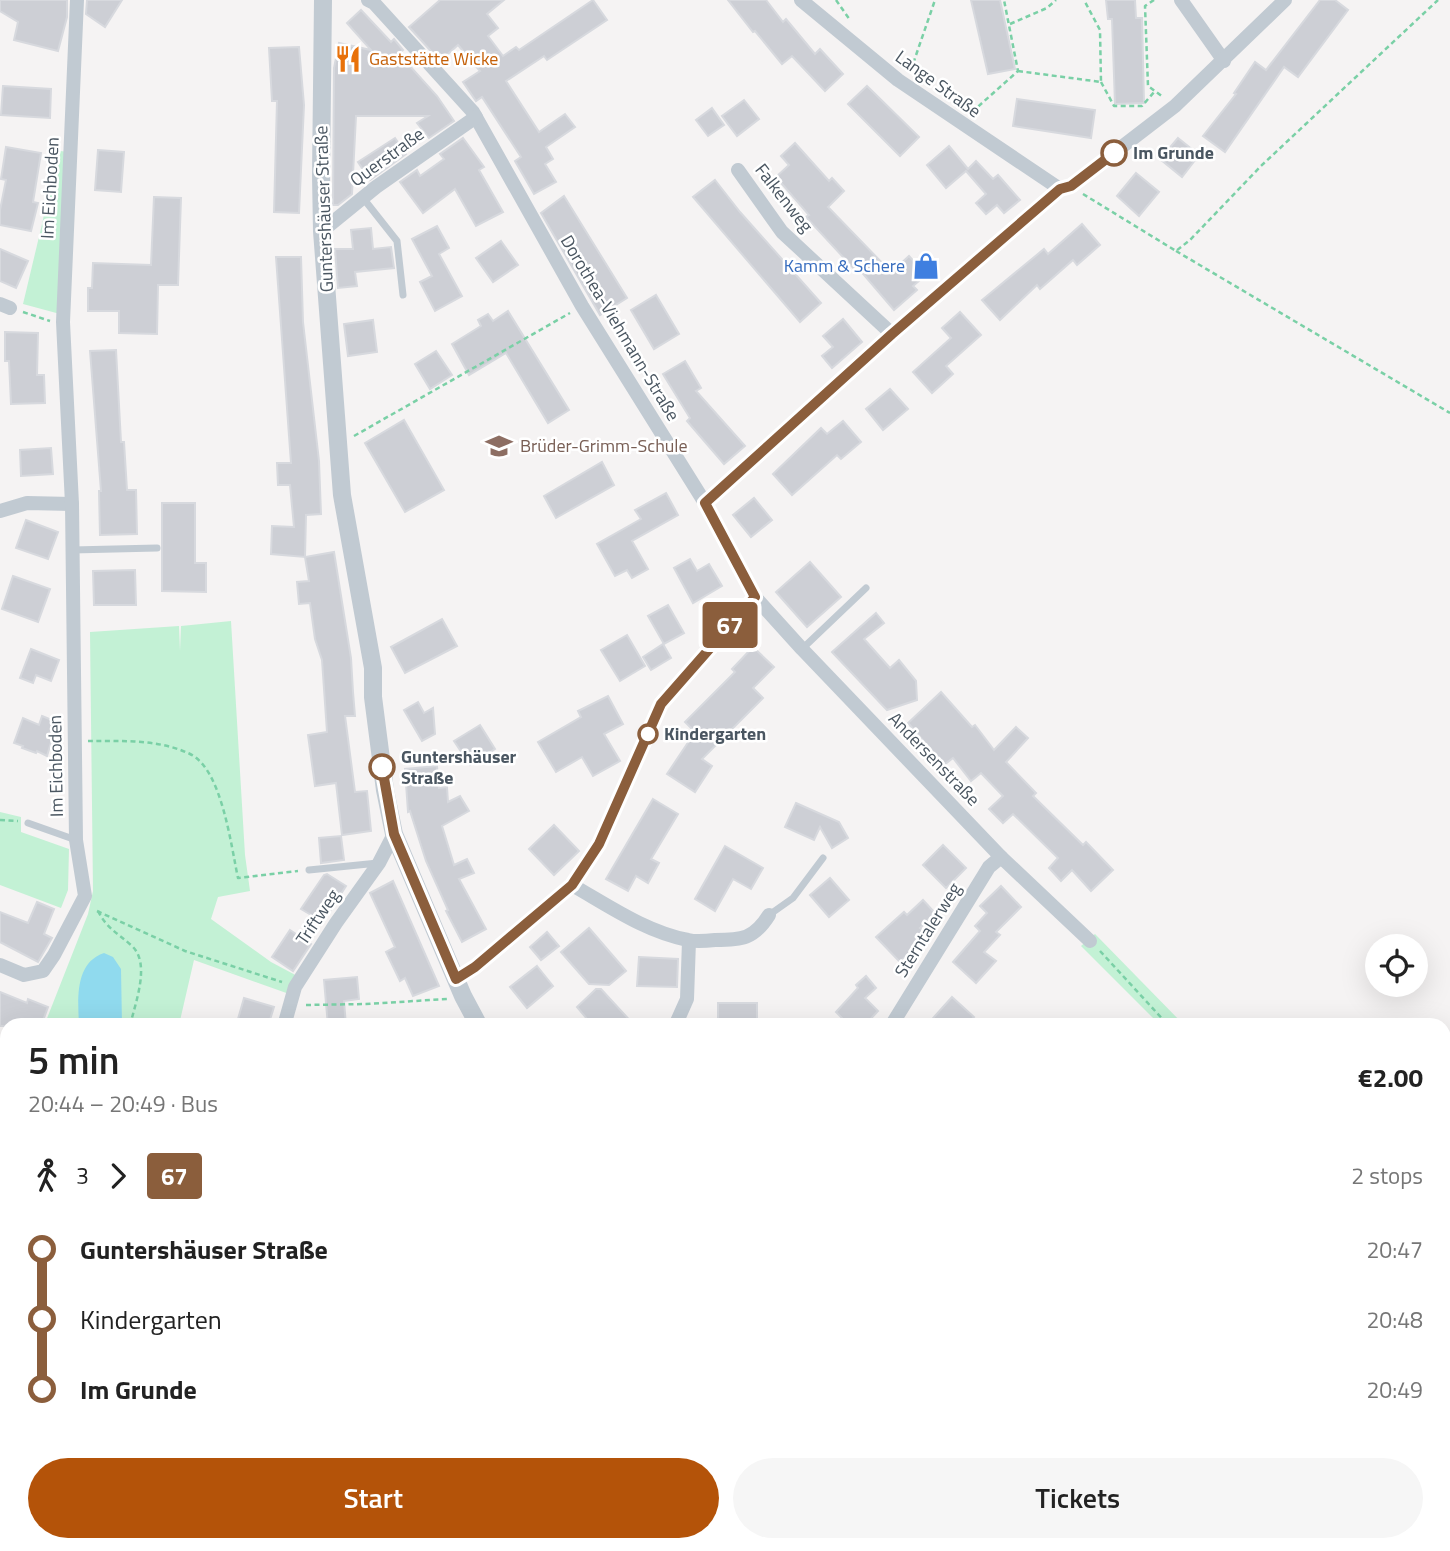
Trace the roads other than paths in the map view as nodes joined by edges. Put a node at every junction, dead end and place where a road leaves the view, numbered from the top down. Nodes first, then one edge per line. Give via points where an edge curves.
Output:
1 (77, 0) edge
2 (323, 0) edge
3 (368, 0) edge
4 (801, 0) edge
5 (1181, 0) edge
6 (1285, 0) edge
7 (1224, 61) junction
8 (476, 117) junction
9 (738, 170) dead end
10 (1065, 188) junction
11 (363, 198) junction
12 (322, 231) junction
13 (403, 295) dead end
14 (892, 334) junction
15 (705, 503) junction
16 (72, 504) junction
17 (0, 511) edge
18 (157, 548) dead end
19 (72, 550) junction
20 (866, 588) dead end
21 (755, 597) junction
22 (802, 649) junction
23 (28, 823) road end
24 (394, 834) junction
25 (76, 840) junction
26 (1001, 857) junction
27 (823, 858) dead end
28 (379, 863) junction
29 (309, 870) road end
30 (572, 885) junction
31 (769, 915) joint
32 (689, 941) junction
33 (1090, 941) road end
34 (0, 965) edge
35 (456, 979) junction
36 (286, 1018) edge
37 (475, 1018) edge
38 (679, 1018) edge
39 (896, 1018) edge

1 - 16 street, Im Eichboden via 63,322
2 - 12 street, Guntershäuser Straße
3 - 8 street, Dorothea-Viehmann-Straße
4 - 10 street, Lange Straße via 898,80
5 - 7 street
6 - 7 street
7 - 10 street via 1175,106
8 - 11 street, Querstraße
8 - 15 street, Dorothea-Viehmann-Straße via 582,306
9 - 14 street, Falkenweg via 782,232
10 - 14 street
11 - 12 street, Querstraße
11 - 13 lane via 397,241
12 - 24 street, Guntershäuser Straße via 342,495 373,668 374,710
14 - 15 street
15 - 21 street, Dorothea-Viehmann-Straße
16 - 17 street via 27,503
16 - 19 street, Im Eichboden
18 - 19 lane
19 - 25 street, Im Eichboden
20 - 22 lane
21 - 22 street, Andersenstraße
21 - 30 street via 661,704 599,844
22 - 26 street, Andersenstraße
23 - 25 lane
24 - 28 street, Triftweg
24 - 35 street, Guntershäuser Straße
25 - 34 street, Im Eichboden via 85,896 43,971 24,975
26 - 33 street, Andersenstraße
26 - 39 street, Sterntalerweg via 989,867
27 - 31 lane via 793,898
28 - 29 lane
28 - 36 street, Triftweg via 295,987
30 - 32 street via 638,923
30 - 35 street
31 - 32 street via 760,929 747,937
32 - 38 street via 687,999
35 - 37 street, Guntershäuser Straße

